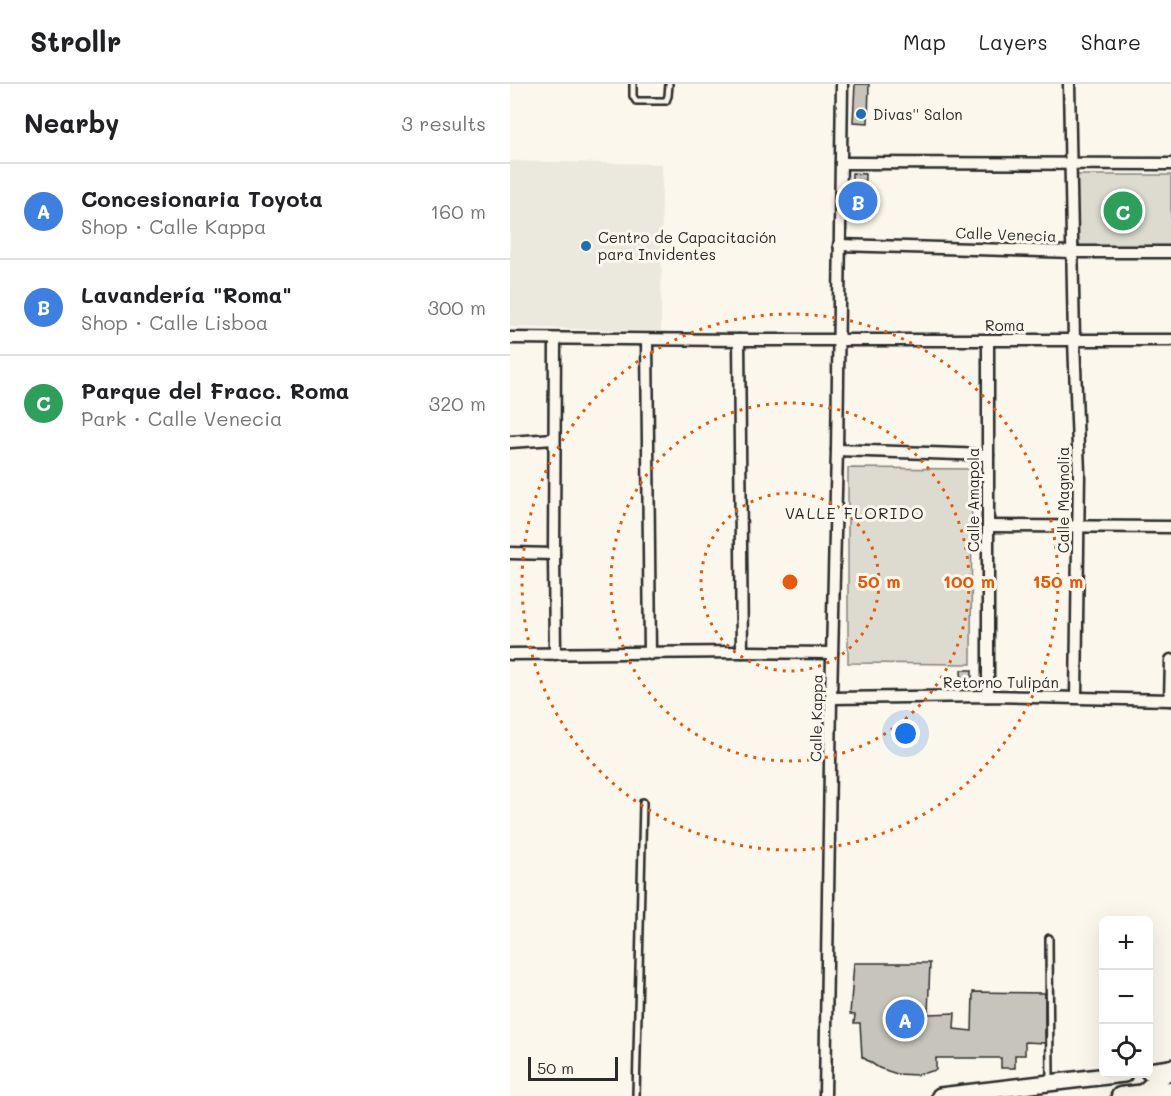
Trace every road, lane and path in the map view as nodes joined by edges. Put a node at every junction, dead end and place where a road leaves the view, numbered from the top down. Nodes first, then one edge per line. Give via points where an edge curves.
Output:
1 (633, 84) edge
2 (669, 84) edge
3 (842, 84) edge
4 (1069, 84) edge
5 (841, 163) junction
6 (1070, 163) junction
7 (1171, 164) edge
8 (839, 245) junction
9 (1072, 252) junction
10 (1171, 252) edge
11 (510, 338) edge
12 (555, 339) junction
13 (647, 340) junction
14 (739, 340) junction
15 (839, 340) junction
16 (987, 340) junction
17 (1074, 340) junction
18 (1171, 340) edge
19 (554, 440) junction
20 (510, 442) edge
21 (837, 450) junction
22 (988, 455) junction
23 (988, 526) junction
24 (1078, 526) junction
25 (1171, 527) edge
26 (510, 554) edge
27 (554, 554) junction
28 (742, 652) junction
29 (832, 653) junction
30 (510, 654) edge
31 (555, 654) junction
32 (650, 654) junction
33 (1171, 660) edge
34 (988, 696) junction
35 (1077, 697) junction
36 (831, 698) junction
37 (1171, 700) edge
38 (643, 802) dead end
39 (1049, 938) dead end
40 (1171, 1068) edge
41 (1153, 1070) edge
42 (1099, 1077) edge
43 (1050, 1082) junction
44 (1171, 1090) edge
45 (1143, 1093) junction
46 (636, 1096) edge
47 (825, 1096) edge
48 (940, 1096) edge
49 (1120, 1096) edge

1 - 2 lane via 636,101 666,102
3 - 5 street, Calle Kappa
4 - 6 street, Calle Magnolia
5 - 6 street
5 - 8 street, Calle Kappa
6 - 7 street
6 - 9 street, Calle Magnolia
8 - 9 street, Calle Venecia
8 - 15 street, Calle Kappa
9 - 10 street, Calle Venecia
9 - 17 street, Calle Magnolia
11 - 12 street, Roma
12 - 13 street, Roma
12 - 19 street
13 - 14 street, Roma
13 - 32 street
14 - 15 street, Roma
14 - 28 street
15 - 16 street, Roma
15 - 21 street, Calle Kappa
16 - 17 street, Roma
16 - 22 street, Calle Amapola
17 - 18 street, Roma
17 - 24 street, Calle Magnolia
19 - 20 street
19 - 27 street
21 - 22 street
21 - 29 street, Calle Kappa
22 - 23 street, Calle Amapola
23 - 24 street
23 - 34 street, Calle Amapola
24 - 25 street
24 - 35 street, Calle Magnolia
26 - 27 street
27 - 31 street
28 - 29 street
28 - 32 street
29 - 36 street, Calle Kappa
30 - 31 street
31 - 32 street
33 - 37 street
34 - 35 street, Retorno Tulipán
34 - 36 street, Retorno Tulipán
35 - 37 street, Retorno Tulipán
36 - 47 street, Calle Kappa
38 - 46 lane
39 - 43 lane
40 - 41 street
40 - 45 main road
42 - 43 street
43 - 48 street
44 - 45 main road
45 - 49 main road

